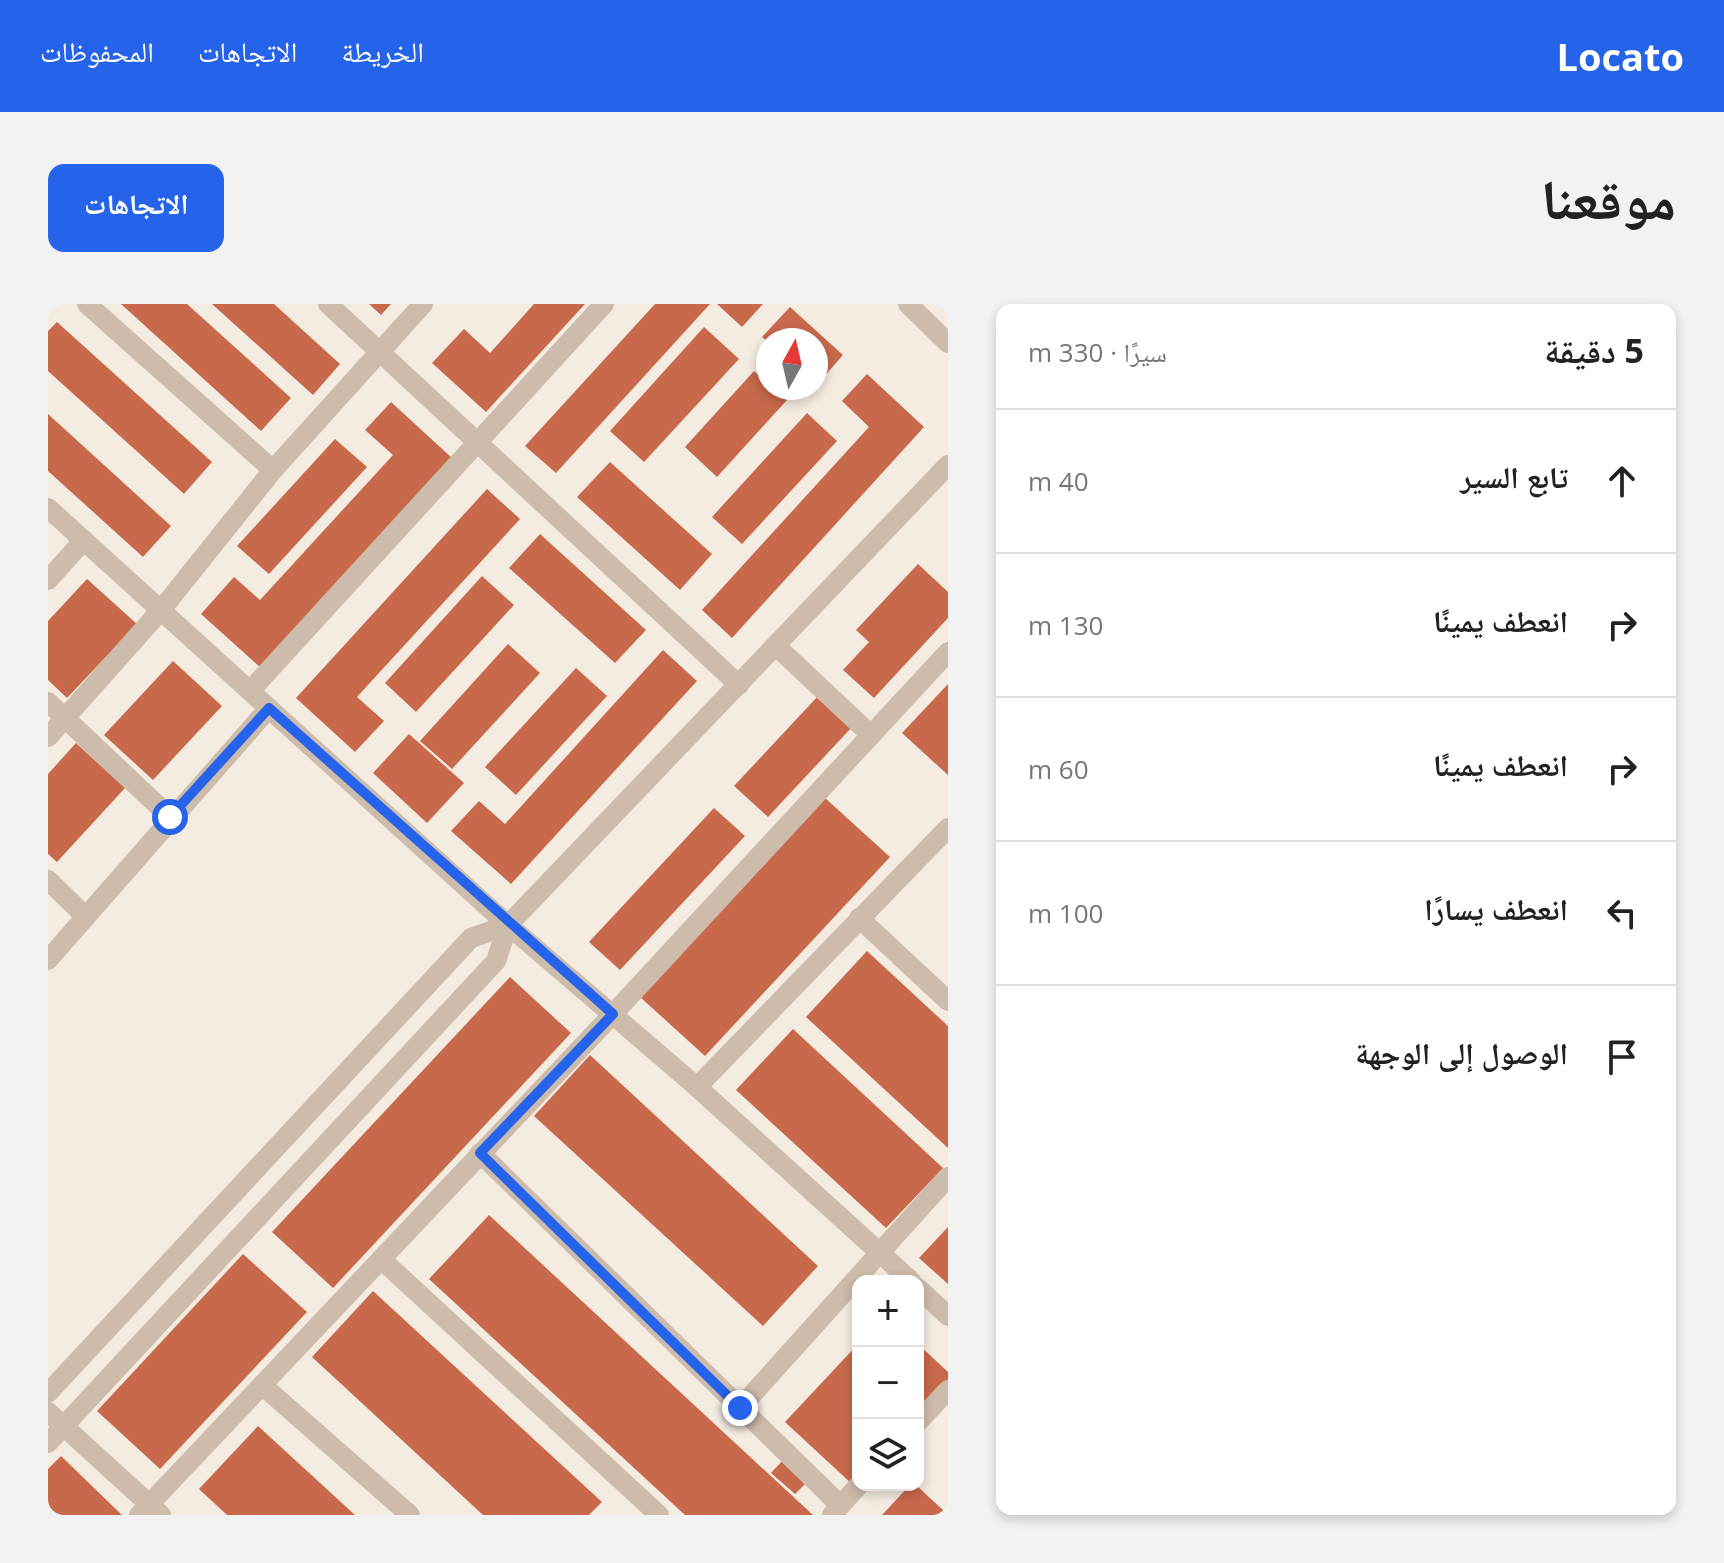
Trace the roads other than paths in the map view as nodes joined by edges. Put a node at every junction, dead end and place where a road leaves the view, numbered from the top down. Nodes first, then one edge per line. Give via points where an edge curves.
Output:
1 (87, 304) edge
2 (328, 304) edge
3 (423, 304) edge
4 (604, 304) edge
5 (908, 304) edge
6 (948, 343) edge
7 (380, 353) junction
8 (478, 442) junction
9 (948, 465) edge
10 (273, 470) junction
11 (48, 508) edge
12 (84, 540) junction
13 (48, 580) edge
14 (161, 610) junction
15 (776, 646) junction
16 (948, 652) edge
17 (739, 685) junction
18 (250, 691) junction
19 (48, 702) edge
20 (269, 708) junction
21 (65, 718) junction
22 (871, 735) junction
23 (48, 737) edge
24 (170, 817) junction
25 (948, 828) edge
26 (48, 880) edge
27 (85, 916) junction
28 (859, 918) junction
29 (508, 925) junction
30 (48, 960) edge
31 (948, 1001) edge
32 (613, 1014) junction
33 (697, 1087) junction
34 (480, 1153) junction
35 (948, 1177) edge
36 (878, 1251) junction
37 (381, 1259) junction
38 (904, 1275) edge
39 (924, 1294) edge
40 (948, 1316) edge
41 (262, 1385) junction
42 (948, 1390) edge
43 (48, 1393) edge
44 (740, 1408) junction
45 (56, 1418) edge
46 (921, 1419) edge
47 (48, 1443) edge
48 (853, 1491) edge
49 (836, 1510) edge
50 (150, 1511) edge
51 (651, 1513) edge
52 (410, 1515) edge

1 - 10 street
2 - 7 street
3 - 7 street
4 - 8 street
5 - 6 street
7 - 8 street
7 - 10 street
8 - 17 street
8 - 18 street
9 - 15 street
10 - 14 street
11 - 12 street
12 - 13 street
12 - 14 street
14 - 18 street
14 - 21 street
15 - 17 street
15 - 22 street
16 - 22 street
17 - 29 street
18 - 20 street
19 - 21 street
20 - 24 street
20 - 29 street
21 - 23 street
21 - 24 street
22 - 32 street
24 - 27 street
25 - 28 street
26 - 27 street
27 - 30 street
28 - 31 street
28 - 33 street
29 - 32 street
29 - 43 street via 471,938
29 - 45 street via 496,961
32 - 33 street
32 - 34 street
33 - 36 street
34 - 37 street
34 - 44 street
35 - 36 street
36 - 38 street
36 - 44 street
37 - 41 street
37 - 51 street
39 - 40 street
41 - 50 street
41 - 52 street
42 - 46 street
44 - 49 street
45 - 47 street
45 - 50 street
48 - 49 street

